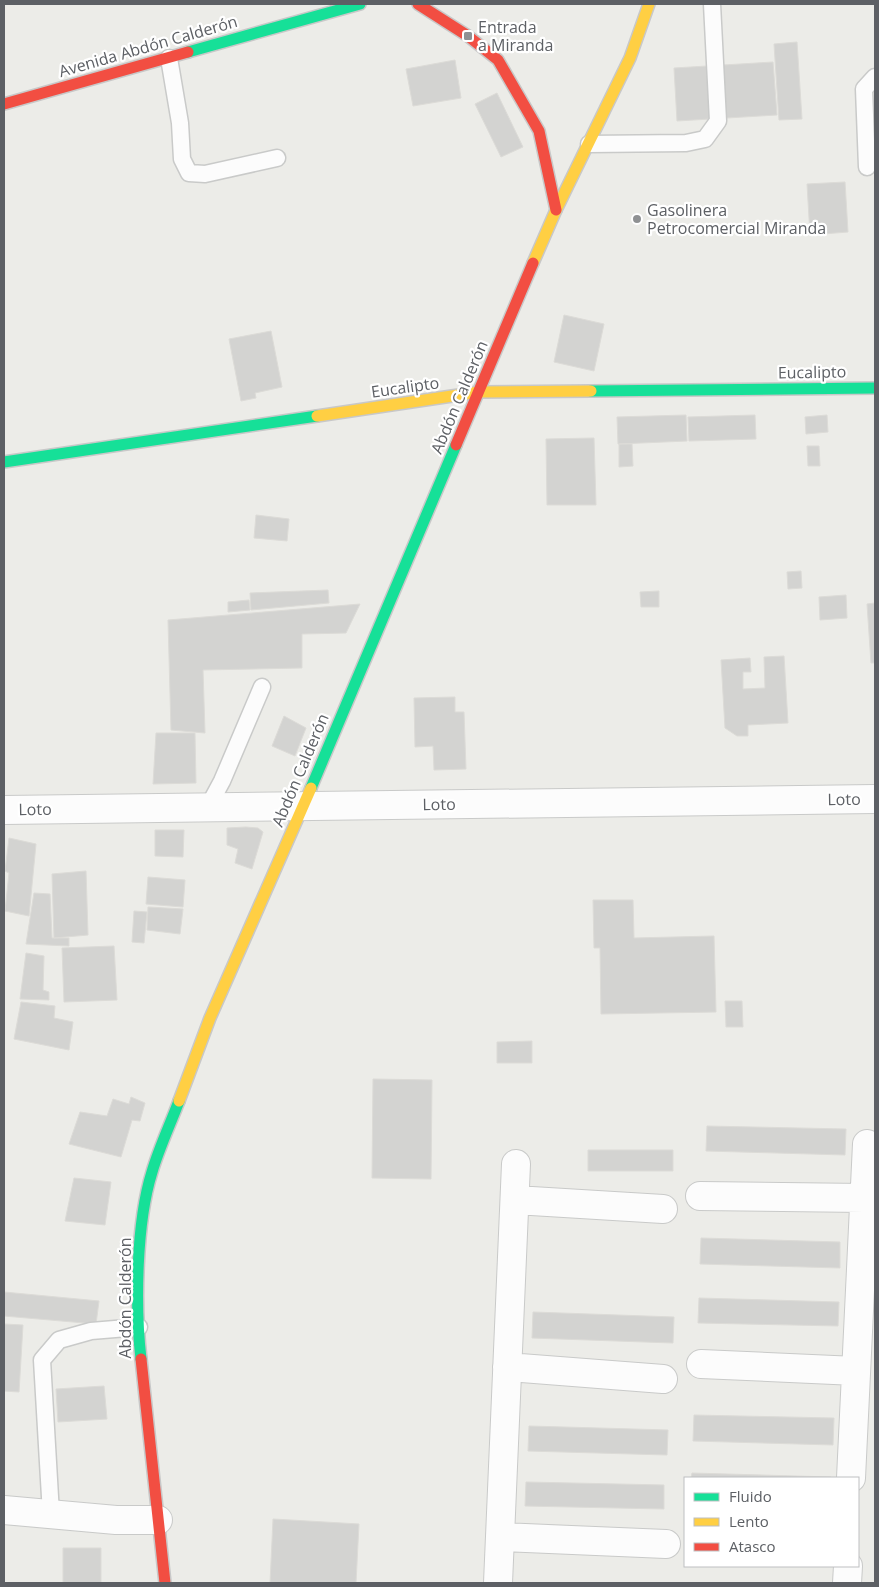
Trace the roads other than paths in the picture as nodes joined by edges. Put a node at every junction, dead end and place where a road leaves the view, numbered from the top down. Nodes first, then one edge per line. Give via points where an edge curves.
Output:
1 (360, 4) edge
2 (418, 4) edge
3 (649, 4) edge
4 (712, 4) edge
5 (169, 58) junction
6 (875, 77) edge
7 (4, 104) edge
8 (589, 144) junction
9 (277, 158) dead end
10 (866, 168) dead end
11 (556, 210) junction
12 (875, 388) edge
13 (479, 392) junction
14 (4, 462) edge
15 (262, 687) dead end
16 (875, 799) edge
17 (303, 806) junction
18 (208, 807) junction
19 (4, 810) edge
20 (867, 1144) dead end
21 (516, 1164) dead end
22 (700, 1196) dead end
23 (864, 1198) junction
24 (515, 1200) junction
25 (663, 1208) dead end
26 (139, 1327) junction
27 (701, 1364) dead end
28 (507, 1367) junction
29 (856, 1371) junction
30 (663, 1379) dead end
31 (851, 1477) edge
32 (4, 1510) edge
33 (51, 1514) junction
34 (158, 1520) junction
35 (500, 1537) junction
36 (678, 1541) edge
37 (848, 1567) edge
38 (165, 1583) edge
39 (498, 1583) edge
40 (847, 1583) edge

1 - 5 street, Avenida Abdón Calderón
2 - 11 street via 498,60 539,131
3 - 8 street, Abdón Calderón via 630,58
4 - 8 lane via 718,121 705,139 686,143
5 - 7 street, Avenida Abdón Calderón
5 - 9 lane via 180,123 182,159 189,173 205,174
6 - 10 lane via 864,89
8 - 11 street, Abdón Calderón
11 - 13 street, Abdón Calderón
12 - 13 street, Eucalipto
13 - 14 street, Eucalipto
13 - 17 street, Abdón Calderón
15 - 18 lane
16 - 17 street, Loto
17 - 18 street, Loto
17 - 26 street, Abdón Calderón via 210,1018 150,1174 140,1230
18 - 19 street, Loto
20 - 23 street
21 - 24 street
22 - 23 street
23 - 29 street
24 - 25 street
24 - 28 street
26 - 33 lane via 91,1331 59,1340 42,1360
26 - 34 street, Abdón Calderón
27 - 29 street
28 - 30 street
28 - 35 street
29 - 31 street
32 - 33 street
33 - 34 street
34 - 38 street, Abdón Calderón
35 - 36 street
35 - 39 street
37 - 40 street

